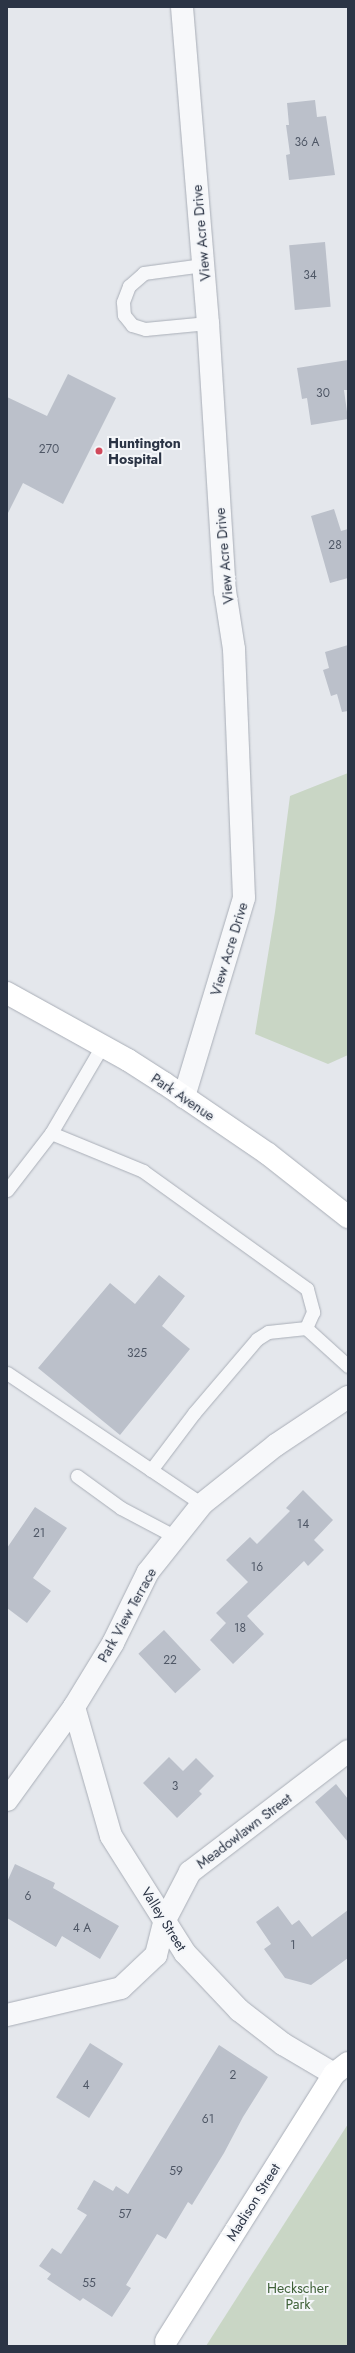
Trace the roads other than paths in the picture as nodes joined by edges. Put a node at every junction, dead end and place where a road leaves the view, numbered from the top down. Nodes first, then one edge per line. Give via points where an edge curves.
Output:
1 (182, 7) edge
2 (203, 265) junction
3 (208, 323) junction
4 (7, 993) edge
5 (102, 1046) junction
6 (184, 1097) junction
7 (51, 1133) junction
8 (7, 1190) edge
9 (348, 1217) edge
10 (306, 1328) junction
11 (348, 1366) edge
12 (7, 1373) edge
13 (348, 1398) edge
14 (151, 1470) junction
15 (77, 1476) dead end
16 (202, 1504) junction
17 (176, 1537) junction
18 (74, 1707) junction
19 (348, 1751) edge
20 (7, 1800) edge
21 (165, 1920) junction
22 (7, 2015) edge
23 (341, 2068) edge
24 (165, 2344) edge

1 - 2 street, View Acre Drive
2 - 3 street, View Acre Drive
2 - 3 lane via 144,273 128,286 123,302 124,315 132,325 145,329
3 - 6 street, View Acre Drive via 225,591 234,649 244,898
4 - 5 main road, Park Avenue
5 - 6 main road, Park Avenue
5 - 7 lane
6 - 9 main road, Park Avenue via 268,1154
7 - 8 lane
7 - 10 lane via 143,1171 307,1289 313,1312
10 - 11 lane
10 - 14 lane via 268,1332 257,1339 194,1413
12 - 14 lane
13 - 16 street, Park View Terrace via 276,1445
14 - 16 lane
15 - 17 lane via 121,1508
16 - 17 street, Park View Terrace
17 - 18 street, Park View Terrace via 148,1572 114,1642
18 - 20 street, Park View Terrace
18 - 21 street, Valley Street via 111,1836
19 - 21 street, Meadowlawn Street via 190,1872
21 - 22 street, Meadowlawn Street via 156,1955 121,1988
21 - 23 street, Valley Street via 185,1953 240,2010 283,2044
23 - 24 main road, Madison Street

